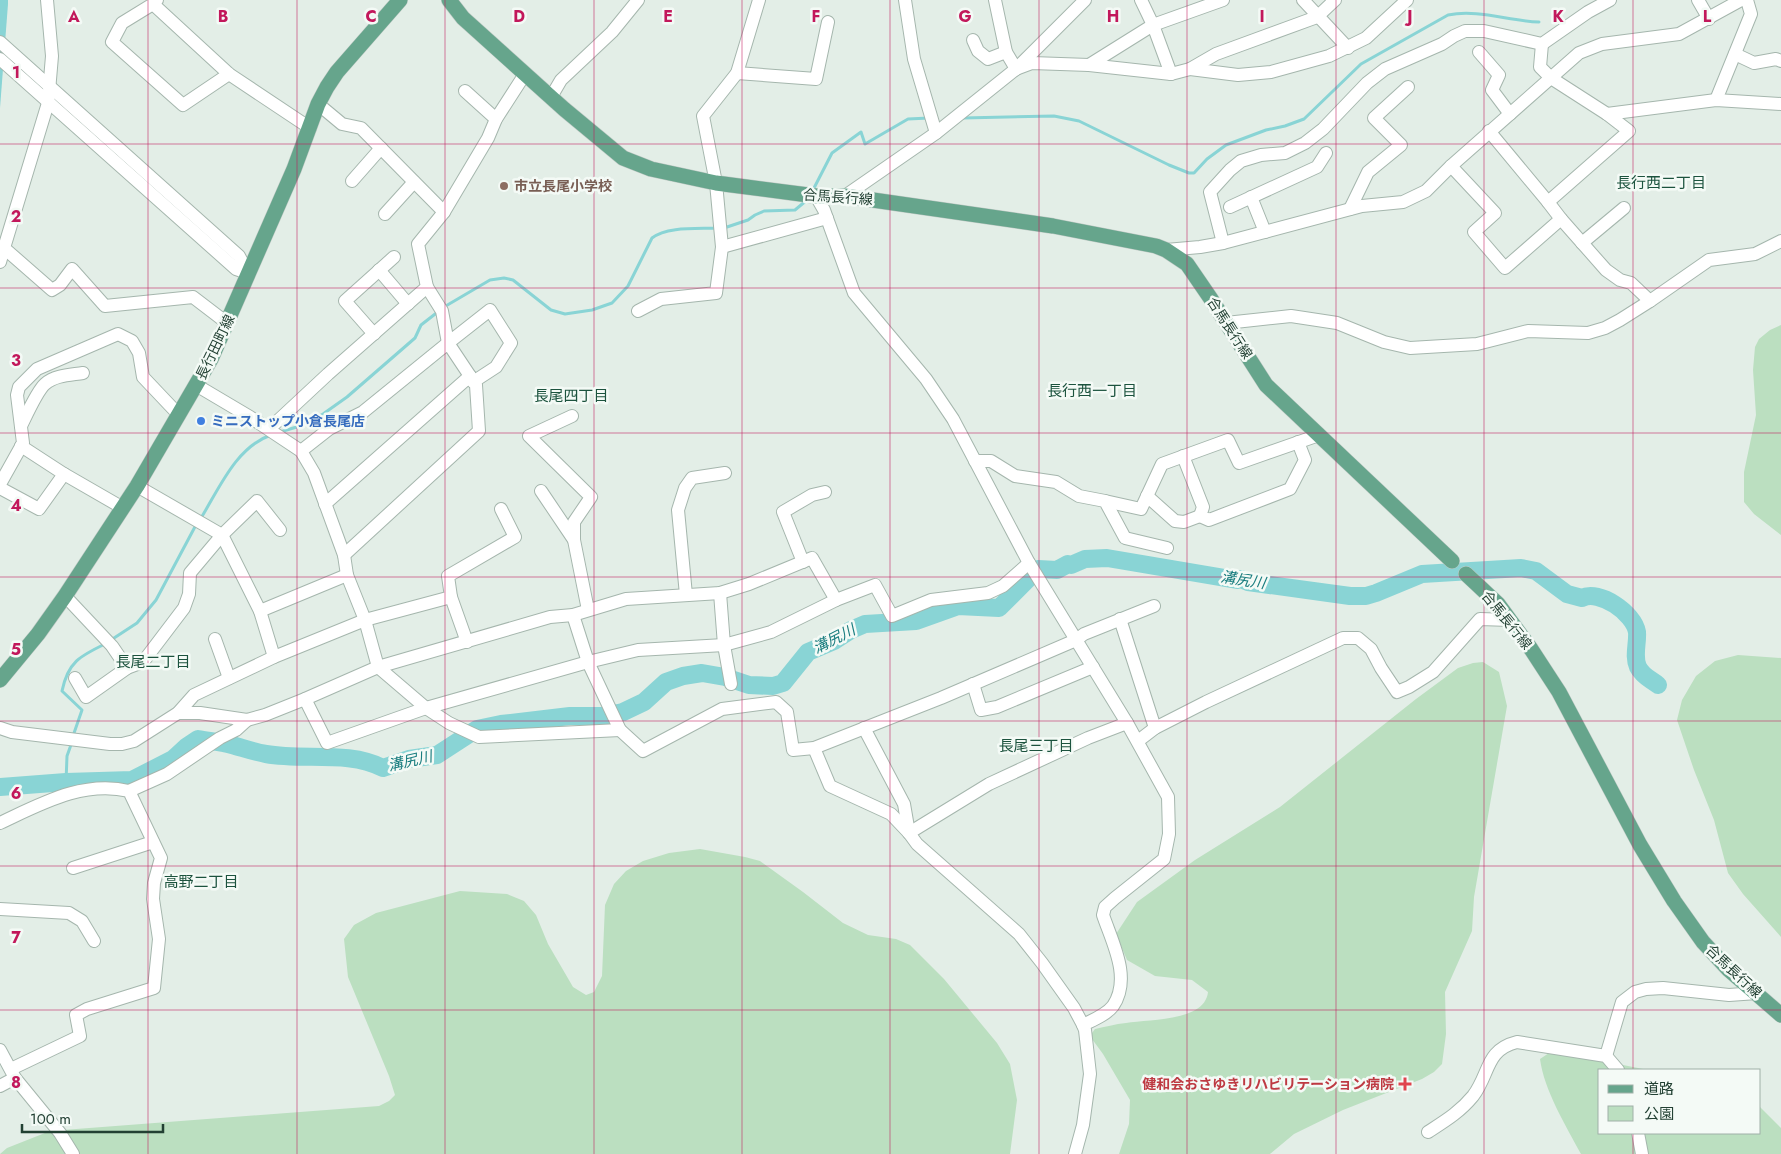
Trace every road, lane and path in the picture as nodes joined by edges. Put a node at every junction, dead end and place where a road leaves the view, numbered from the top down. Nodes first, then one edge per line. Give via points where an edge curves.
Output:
1 (47, 0) edge
2 (400, 0) edge
3 (449, 0) edge
4 (638, 0) edge
5 (759, 0) edge
6 (904, 0) edge
7 (1085, 0) edge
8 (1141, 0) edge
9 (1223, 0) edge
10 (1303, 0) edge
11 (1336, 0) edge
12 (1407, 0) edge
13 (1610, 0) edge
14 (1698, 0) edge
15 (1741, 0) edge
16 (1747, 0) edge
17 (155, 2) edge
18 (998, 2) edge
19 (1317, 17) junction
20 (1709, 19) junction
21 (828, 22) dead end
22 (1153, 26) junction
23 (973, 40) dead end
24 (0, 42) edge
25 (1542, 44) junction
26 (1348, 48) junction
27 (1006, 52) junction
28 (1479, 52) dead end
29 (1735, 54) junction
30 (0, 59) edge
31 (1781, 61) edge
32 (1089, 65) junction
33 (1016, 69) junction
34 (1190, 69) junction
35 (737, 73) junction
36 (229, 74) junction
37 (526, 74) junction
38 (1171, 74) junction
39 (1551, 78) junction
40 (1408, 86) dead end
41 (45, 91) junction
42 (465, 91) dead end
43 (551, 97) junction
44 (1716, 100) junction
45 (318, 104) junction
46 (1781, 104) edge
47 (1510, 114) junction
48 (1607, 114) junction
49 (496, 118) junction
50 (310, 128) junction
51 (1489, 132) junction
52 (936, 133) junction
53 (381, 148) junction
54 (1326, 154) dead end
55 (1451, 166) junction
56 (352, 181) dead end
57 (414, 182) junction
58 (716, 183) junction
59 (816, 196) junction
60 (845, 196) junction
61 (1252, 197) junction
62 (1548, 202) junction
63 (1230, 207) dead end
64 (1624, 208) dead end
65 (1350, 209) junction
66 (444, 212) junction
67 (385, 214) dead end
68 (827, 218) junction
69 (1561, 219) junction
70 (1265, 232) junction
71 (1781, 241) edge
72 (1582, 242) junction
73 (1223, 243) junction
74 (722, 247) junction
75 (4, 248) junction
76 (1166, 250) junction
77 (394, 257) dead end
78 (0, 262) edge
79 (379, 270) junction
80 (248, 273) junction
81 (427, 287) junction
82 (1650, 301) junction
83 (408, 304) junction
84 (638, 311) dead end
85 (227, 323) junction
86 (1226, 323) junction
87 (374, 334) junction
88 (448, 342) junction
89 (83, 373) dead end
90 (472, 379) junction
91 (196, 385) junction
92 (179, 415) junction
93 (572, 416) dead end
94 (21, 426) junction
95 (269, 429) junction
96 (1319, 435) junction
97 (1298, 442) junction
98 (21, 446) junction
99 (301, 451) junction
100 (1183, 456) junction
101 (975, 461) junction
102 (725, 473) dead end
103 (64, 474) junction
104 (0, 486) edge
105 (137, 486) junction
106 (541, 491) dead end
107 (825, 492) dead end
108 (1147, 496) junction
109 (1105, 501) junction
110 (326, 504) junction
111 (123, 508) junction
112 (501, 509) dead end
113 (1200, 516) junction
114 (280, 530) dead end
115 (222, 535) junction
116 (574, 540) junction
117 (1167, 548) dead end
118 (344, 555) junction
119 (1452, 561) joint
120 (803, 562) junction
121 (1028, 563) junction
122 (1466, 574) joint
123 (347, 575) junction
124 (720, 593) junction
125 (686, 595) junction
126 (65, 596) junction
127 (451, 597) junction
128 (836, 600) junction
129 (1154, 606) dead end
130 (588, 610) junction
131 (260, 611) junction
132 (573, 615) junction
133 (1120, 619) junction
134 (365, 620) junction
135 (1510, 620) junction
136 (215, 639) dead end
137 (1076, 640) junction
138 (467, 642) junction
139 (724, 645) junction
140 (274, 657) junction
141 (588, 662) junction
142 (378, 667) junction
143 (1093, 667) junction
144 (127, 668) junction
145 (76, 678) dead end
146 (229, 678) junction
147 (0, 680) edge
148 (730, 684) dead end
149 (973, 684) junction
150 (305, 699) junction
151 (426, 708) junction
152 (178, 713) junction
153 (247, 720) junction
154 (1127, 723) junction
155 (0, 728) edge
156 (864, 728) junction
157 (1154, 728) junction
158 (620, 730) junction
159 (1138, 740) junction
160 (814, 748) junction
161 (129, 791) junction
162 (0, 823) edge
163 (909, 833) junction
164 (153, 842) junction
165 (73, 868) dead end
166 (0, 909) edge
167 (94, 940) dead end
168 (1757, 993) junction
169 (1781, 1015) edge
170 (1083, 1025) junction
171 (0, 1050) edge
172 (1606, 1056) junction
173 (1617, 1069) edge
174 (13, 1074) junction
175 (0, 1086) edge
176 (1428, 1132) dead end
177 (1638, 1134) edge
178 (73, 1154) edge
179 (1075, 1154) edge
180 (1642, 1154) edge

1 - 41 street via 52,56
2 - 45 main road, 長行田町線 via 337,72
3 - 37 main road, 合馬長行線 via 463,18
4 - 43 street via 612,32 561,80
5 - 35 street
6 - 52 street via 914,59
7 - 33 street
8 - 22 street
9 - 22 street
10 - 19 street
11 - 19 street
12 - 26 street via 1366,38
13 - 25 street
14 - 20 street
15 - 20 street
16 - 29 street via 1751,14
17 - 36 street
17 - 36 street via 122,23 112,42 183,105
18 - 27 street
19 - 26 street
19 - 34 street via 1216,54
20 - 39 street via 1679,34 1602,44 1579,53
21 - 35 street via 816,79
22 - 32 street
22 - 38 street
23 - 27 street via 978,51 988,59
24 - 41 street
25 - 39 street via 1540,67
25 - 73 street via 1484,31 1465,31 1385,69 1305,143 1285,153 1261,154 1241,161 1230,170 1210,192
26 - 34 street via 1271,72 1238,75
27 - 33 street
28 - 47 street via 1499,75 1492,90
29 - 31 street via 1754,63
29 - 44 street
30 - 41 street
32 - 33 street via 1032,63
32 - 38 street
33 - 52 street
34 - 38 street
35 - 58 street via 703,116
36 - 50 street
37 - 43 main road, 合馬長行線
37 - 49 street
39 - 47 street
39 - 48 street
40 - 65 street via 1374,118 1401,145 1368,172
41 - 75 street
41 - 80 street via 239,256
42 - 49 street
43 - 58 main road, 合馬長行線 via 623,158 651,169
44 - 46 street
44 - 48 street
45 - 50 main road, 長行田町線
45 - 53 street via 342,124 361,128
47 - 51 street
48 - 62 street via 1629,131
49 - 66 street via 488,138
50 - 80 main road, 長行田町線
51 - 55 street
51 - 62 street
52 - 60 street
53 - 56 street
53 - 57 street
54 - 61 street via 1317,166
55 - 65 street via 1426,191 1403,202
55 - 69 street via 1495,213 1474,232 1505,268
57 - 66 street
57 - 67 street
58 - 59 main road, 合馬長行線
58 - 74 street
59 - 60 main road, 合馬長行線
59 - 68 street
60 - 76 main road, 合馬長行線 via 1053,226
61 - 63 street
61 - 70 street
62 - 69 street
64 - 72 street
65 - 70 street
66 - 81 street via 418,244
68 - 74 street
68 - 101 street via 854,293 926,379 953,419
69 - 72 street
70 - 73 street
71 - 82 street via 1755,254 1709,260
72 - 82 street via 1606,270 1631,283
73 - 76 street
74 - 84 street via 716,293 661,299
75 - 78 street
75 - 85 street via 52,290 72,268 105,306 193,297
76 - 86 main road, 合馬長行線 via 1187,264
77 - 79 street
79 - 83 street
79 - 87 street via 345,301
80 - 85 main road, 長行田町線
81 - 83 street
81 - 88 street via 442,311
82 - 86 street via 1605,328 1588,333 1528,331 1477,344 1410,348 1384,342 1337,323 1291,316
83 - 87 street
85 - 91 main road, 長行田町線
86 - 96 main road, 合馬長行線 via 1266,385
87 - 95 street
88 - 90 street
88 - 90 street via 490,310 511,343 496,367
88 - 99 street via 363,412 329,429
89 - 94 street via 44,384
90 - 110 street
90 - 118 street via 476,385 479,431
91 - 92 main road, 長行田町線
91 - 95 street
92 - 94 street via 143,377 139,352 132,341 118,334 37,369 19,387 16,395
92 - 105 main road, 長行田町線
93 - 116 street via 528,436 591,497 574,522
94 - 98 street
95 - 99 street
96 - 97 street
96 - 119 main road, 合馬長行線
97 - 100 street via 1239,463 1228,440
97 - 113 street via 1305,460 1290,489 1209,520
98 - 103 street
98 - 104 street
99 - 110 street via 314,472
100 - 108 street via 1162,464
100 - 113 street via 1203,507
101 - 109 street via 991,461 1014,476 1056,482 1079,496
101 - 121 street
102 - 125 street via 692,478 685,488 678,510
103 - 104 street via 39,509
103 - 111 street
105 - 111 main road, 長行田町線
105 - 115 street
106 - 116 street
107 - 120 street via 812,495 783,512
108 - 109 street via 1141,509
108 - 113 street via 1175,521 1184,522
109 - 117 street via 1125,538
110 - 118 street
111 - 126 main road, 長行田町線
112 - 127 street via 515,537 448,576
114 - 115 street via 257,501
115 - 131 street
115 - 144 street via 190,573 189,594 184,608 143,662
116 - 130 street
118 - 123 street
119 - 122 street, 合馬長行線
120 - 124 street
120 - 128 street via 812,558
121 - 128 street via 1003,586 988,593 931,600 892,616 875,585
121 - 137 street
122 - 135 main road, 合馬長行線
123 - 131 street
123 - 134 street
124 - 125 street
124 - 139 street
125 - 130 street via 626,600
126 - 144 street via 112,646
126 - 147 main road, 長行田町線
127 - 134 street
127 - 138 street
128 - 139 street via 771,632
129 - 133 street
130 - 132 street
131 - 140 street
132 - 138 street via 550,617
132 - 141 street
133 - 137 street
133 - 157 street
134 - 140 street
134 - 142 street
135 - 157 street via 1480,619 1433,672 1397,692 1371,649 1358,638 1343,638
135 - 168 main road, 合馬長行線 via 1559,692 1640,846 1674,901 1703,942
136 - 146 street
137 - 143 street
137 - 149 street
138 - 142 street
139 - 141 street via 638,650
139 - 148 street
140 - 146 street
141 - 151 street
141 - 158 street
142 - 150 street
142 - 151 street
143 - 149 street via 997,707 982,710
143 - 154 street
144 - 145 street via 86,697
146 - 152 street via 194,695
149 - 156 street
150 - 151 street via 327,743
150 - 153 street
151 - 158 street via 479,738
152 - 153 street
152 - 155 street via 134,741 122,744
153 - 161 street via 167,774
154 - 159 street
154 - 163 street via 990,784
156 - 160 street
156 - 163 street via 904,804
157 - 159 street
158 - 160 street via 643,751 722,709 776,702 787,712 793,750
159 - 170 street via 1168,797 1168,843 1164,859 1105,907 1103,915 1120,966 1121,985 1113,1006
160 - 163 street via 830,786 891,814
161 - 162 street via 114,787 59,796
161 - 164 street
163 - 170 street via 916,844 1019,934
164 - 165 street
164 - 174 street via 161,858 153,899 159,939 154,988 76,1015 80,1036
166 - 167 street via 69,913 82,920
168 - 169 main road, 合馬長行線
168 - 172 street via 1729,995 1663,988 1635,992 1622,1002
170 - 179 street via 1090,1074 1083,1125
171 - 174 street
172 - 173 street
172 - 176 street via 1517,1042 1504,1045 1492,1058 1474,1095 1455,1115
174 - 175 street
174 - 178 street
177 - 180 street

